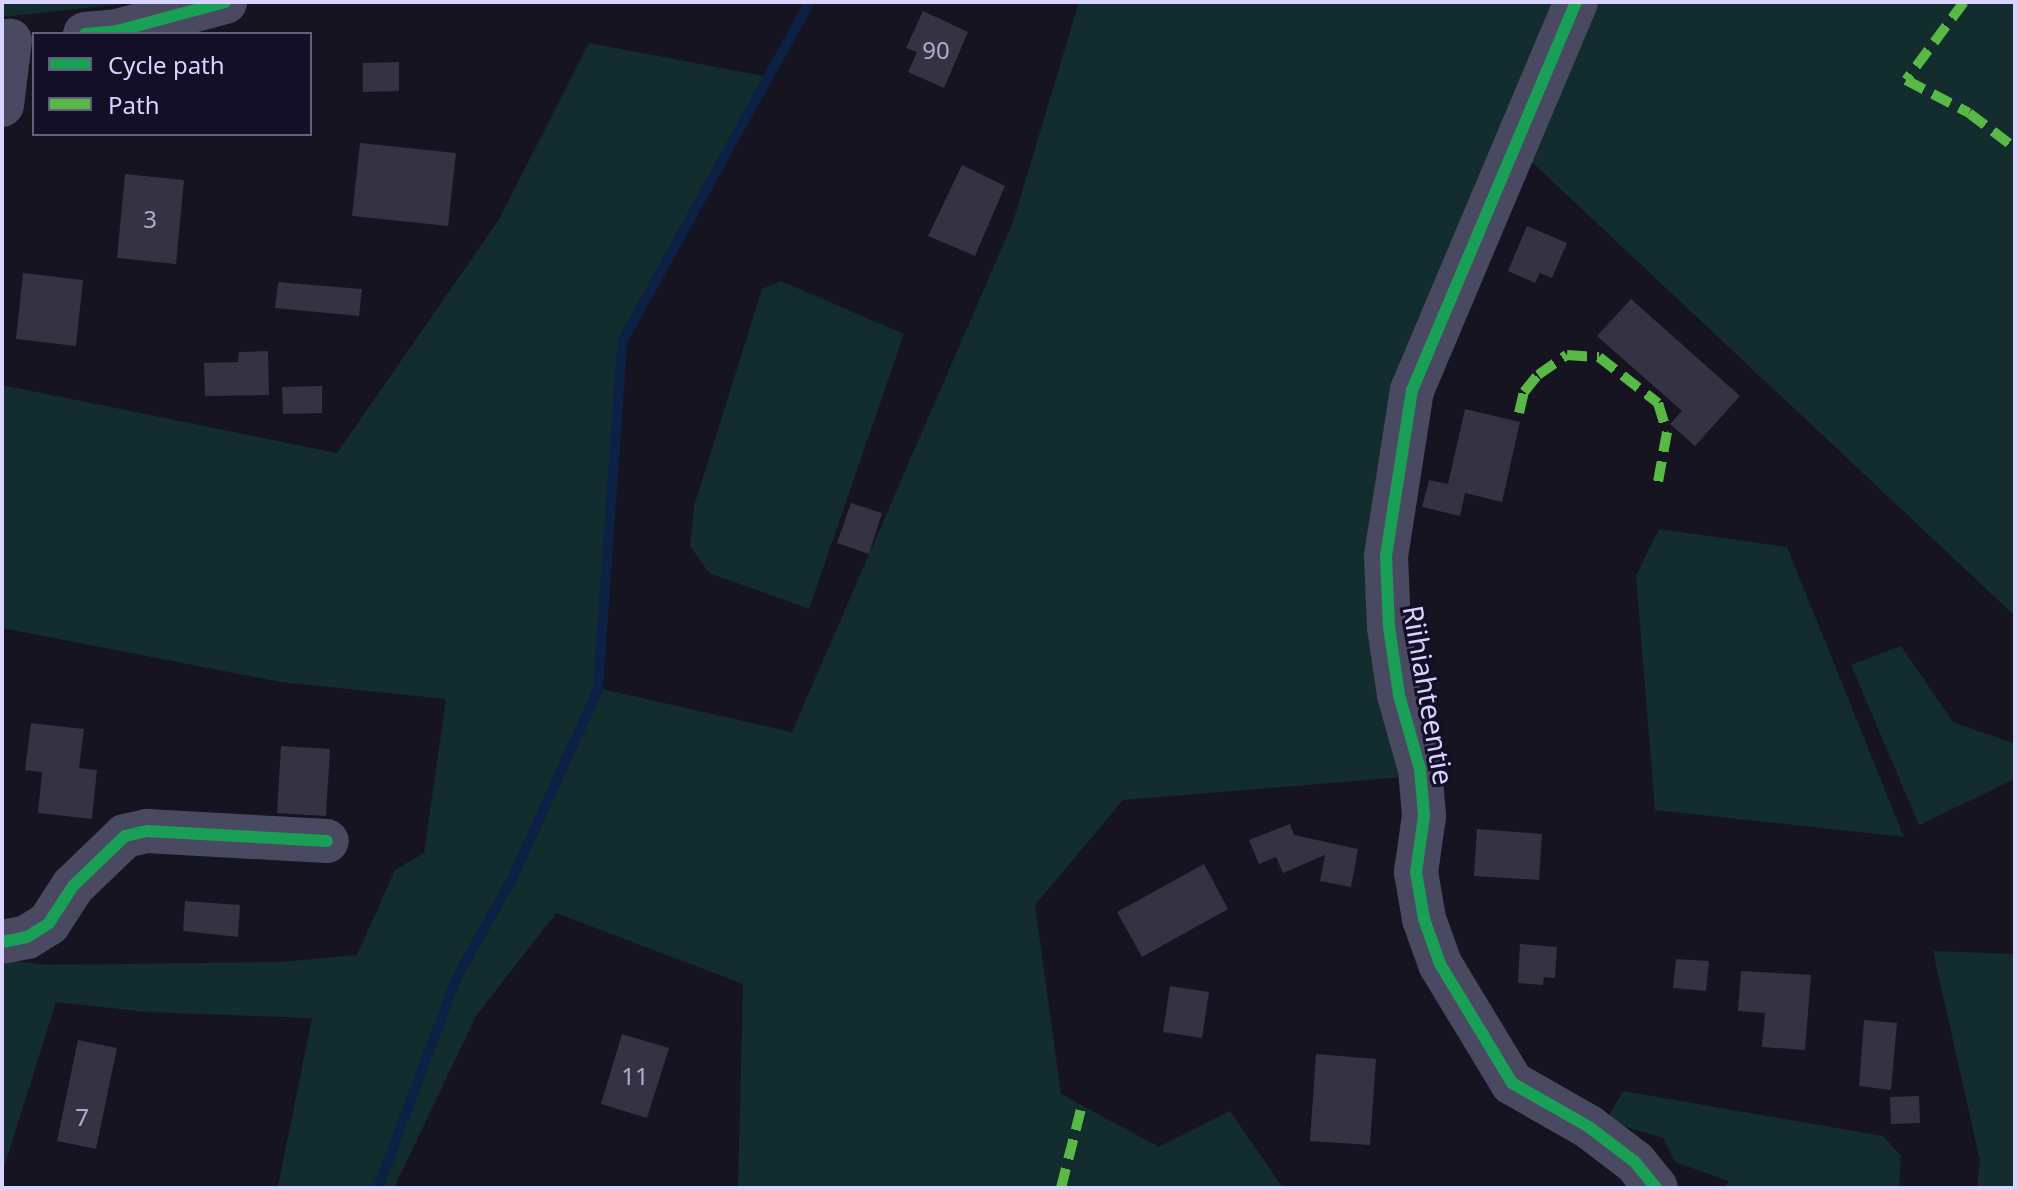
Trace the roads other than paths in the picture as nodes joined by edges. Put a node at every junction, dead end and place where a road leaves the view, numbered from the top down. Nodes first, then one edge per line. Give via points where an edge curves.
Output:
1 (225, 2) edge
2 (1576, 2) edge
3 (106, 32) edge
4 (15, 39) edge
5 (2, 105) edge
6 (327, 841) dead end
7 (2, 942) edge
8 (1656, 1188) edge

1 - 3 street
2 - 8 street, Riihiahteentie via 1412,390 1386,556 1389,627 1399,695 1420,769 1424,816 1416,872 1424,919 1440,964 1512,1083 1589,1127 1635,1162
4 - 5 street
6 - 7 street via 147,831 125,836 73,886 49,923 27,937

